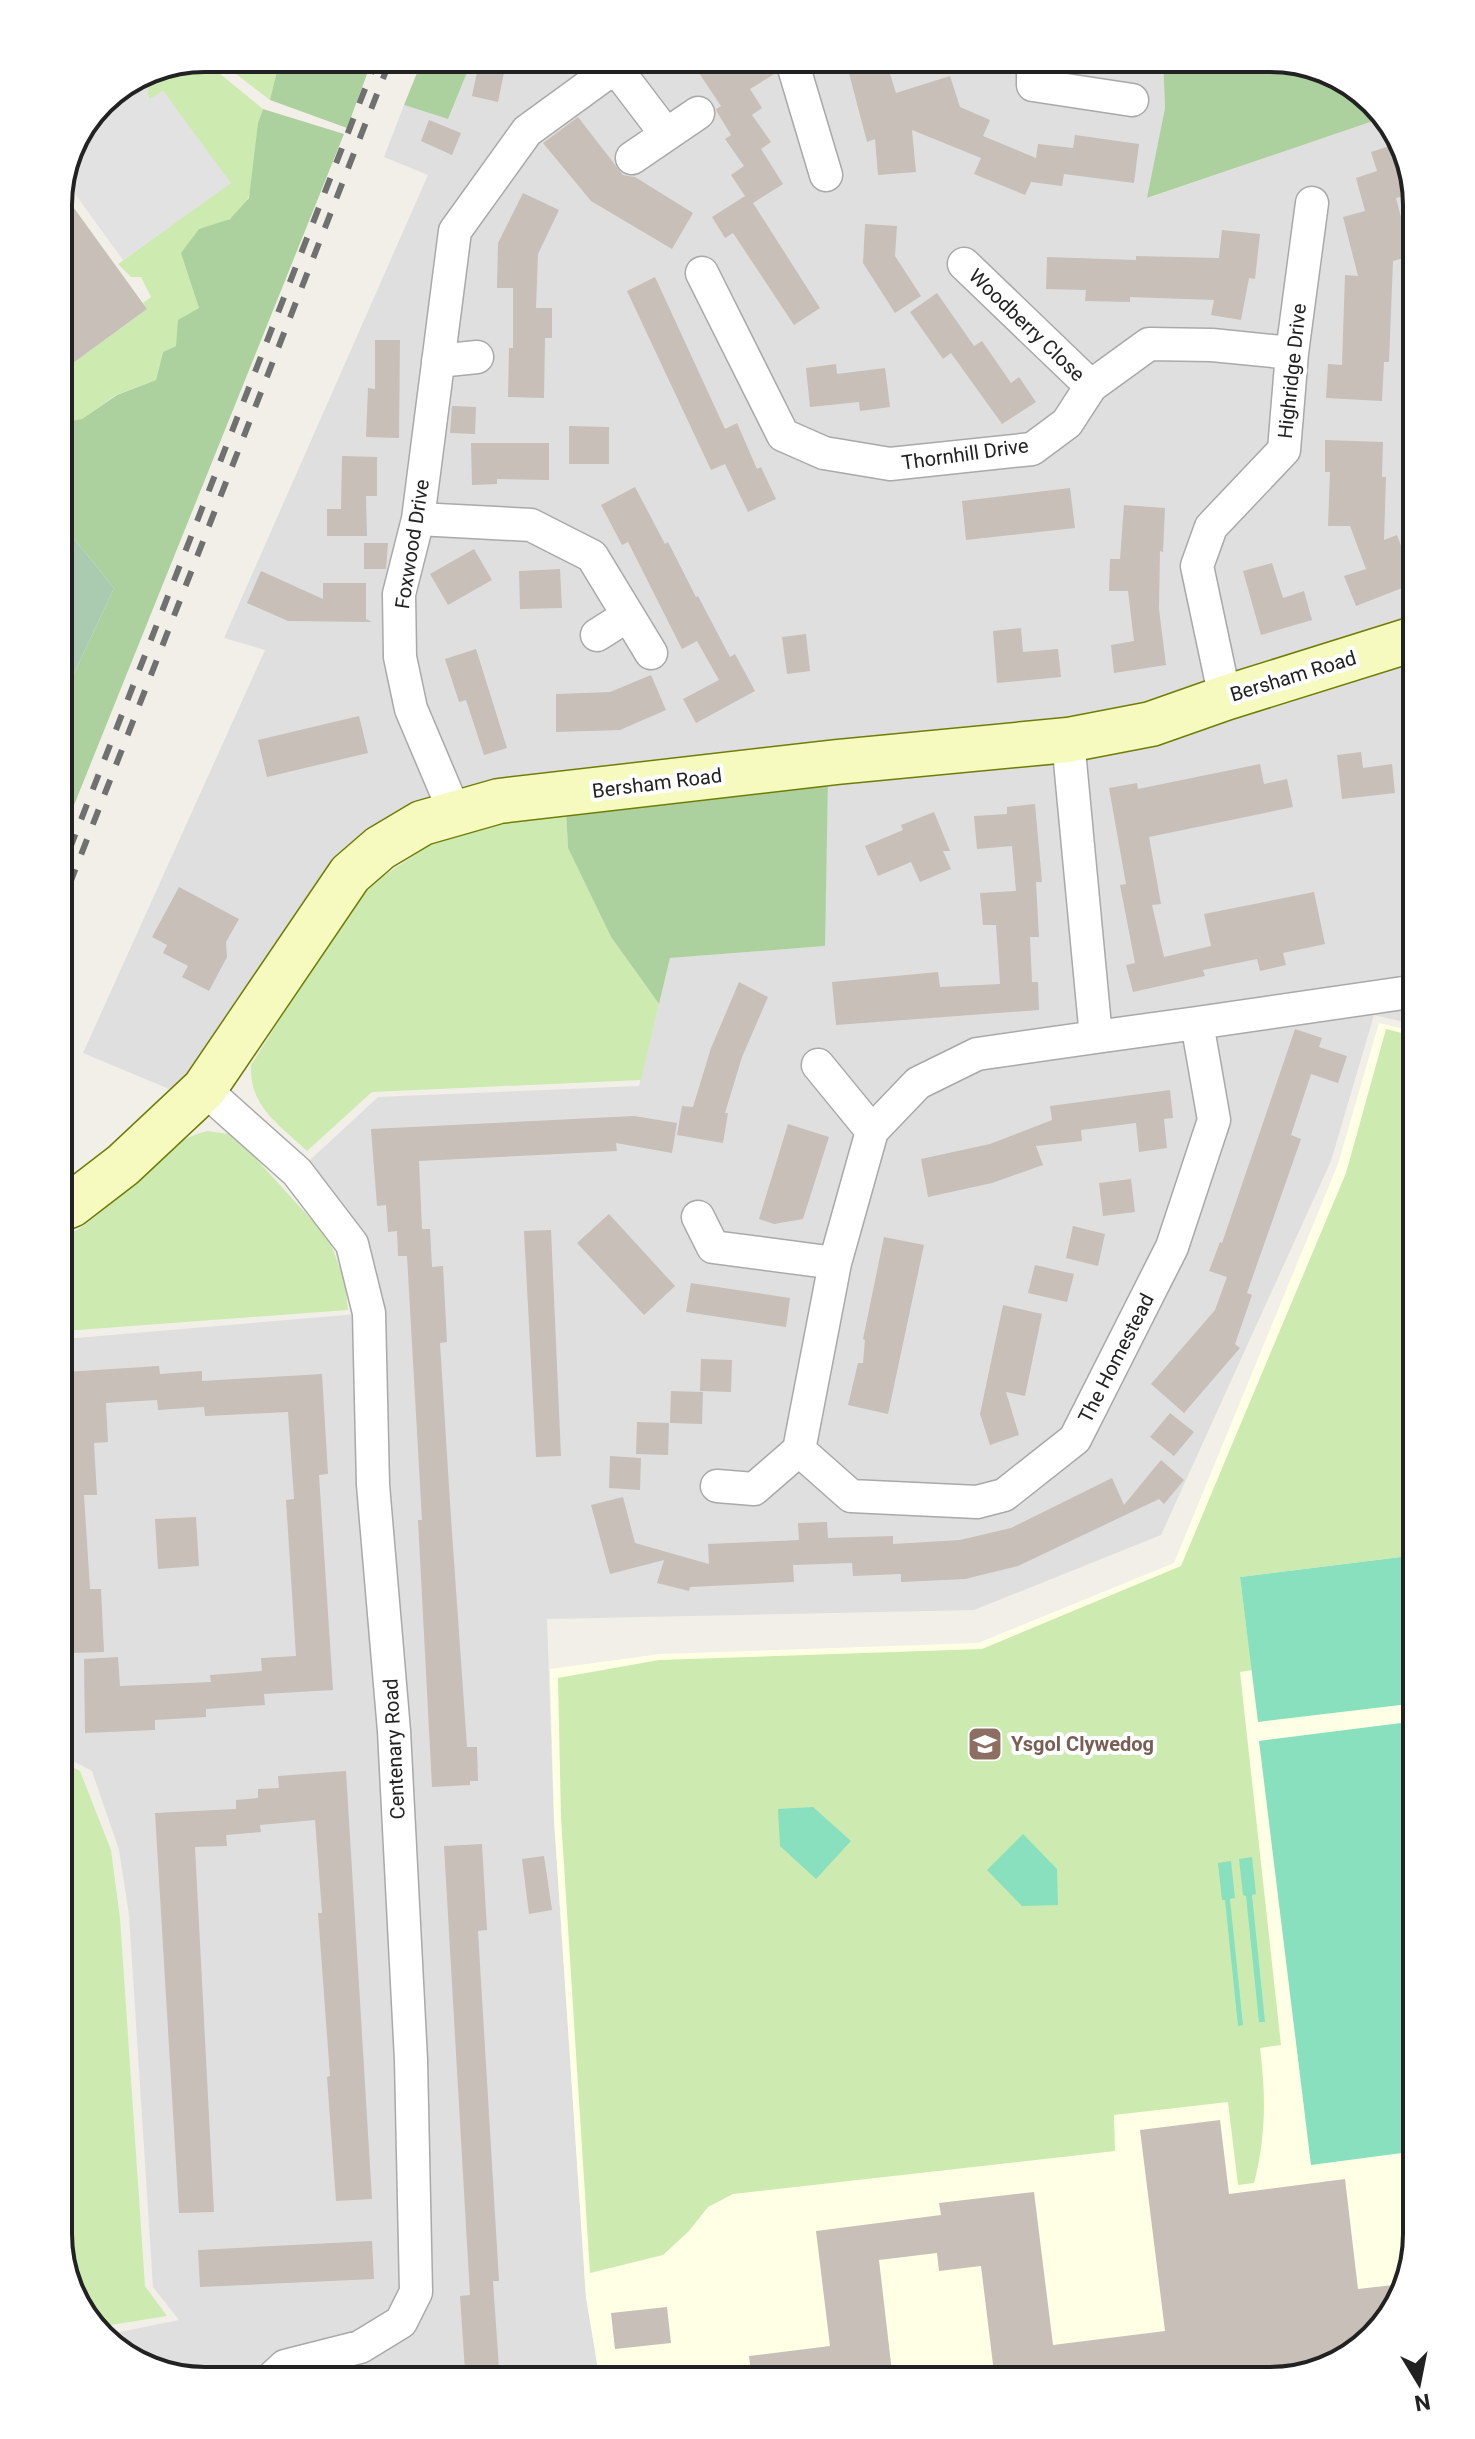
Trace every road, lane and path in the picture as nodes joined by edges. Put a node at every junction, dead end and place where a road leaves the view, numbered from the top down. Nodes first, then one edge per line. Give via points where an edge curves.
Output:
1 (609, 72) edge
2 (629, 72) edge
3 (795, 72) edge
4 (1033, 72) edge
5 (1132, 100) dead end
6 (698, 113) dead end
7 (666, 134) junction
8 (632, 158) dead end
9 (826, 175) dead end
10 (1312, 203) dead end
11 (964, 264) dead end
12 (702, 273) dead end
13 (1292, 353) junction
14 (477, 357) dead end
15 (438, 361) junction
16 (1091, 386) junction
17 (418, 519) junction
18 (627, 616) junction
19 (597, 635) dead end
20 (1403, 642) edge
21 (651, 653) dead end
22 (1225, 698) junction
23 (1068, 740) junction
24 (455, 813) junction
25 (1403, 993) edge
26 (1197, 1023) junction
27 (1096, 1037) junction
28 (818, 1065) dead end
29 (204, 1089) junction
30 (872, 1131) junction
31 (72, 1204) edge
32 (698, 1217) dead end
33 (835, 1263) junction
34 (799, 1450) junction
35 (717, 1486) dead end
36 (284, 2367) edge

1 - 15 street, Foxwood Drive via 527,131 455,231
2 - 7 street, Foxwood Drive
3 - 9 street
4 - 5 street via 1033,85
6 - 7 street
7 - 8 street
10 - 13 street, Highridge Drive
11 - 16 street, Woodberry Close
12 - 16 street, Thornhill Drive via 783,435 824,453 890,464 1032,449 1067,423
13 - 16 street, Thornhill Drive via 1149,344
13 - 22 street, Highridge Drive via 1284,450 1211,527 1197,566
14 - 15 street
15 - 17 street, Foxwood Drive
17 - 18 street via 531,525 592,556
17 - 24 street, Foxwood Drive via 399,594 400,657 411,709
18 - 19 street
18 - 21 street
20 - 22 main road, Bersham Road
22 - 23 main road, Bersham Road via 1151,724
23 - 24 main road, Bersham Road via 499,801
23 - 27 street
24 - 29 main road, Bersham Road via 422,823 350,874
25 - 26 street
26 - 27 street
26 - 34 street, The Homestead via 1214,1120 1172,1247 1075,1439 1004,1495 977,1502 851,1496
27 - 30 street via 977,1054 918,1083
28 - 30 street
29 - 31 main road, Bersham Road
29 - 36 street, Centenary Road via 297,1172 352,1244 369,1313 373,1485 394,1731 411,2060 416,2292 401,2322 360,2347
30 - 33 street
32 - 33 street via 713,1247
33 - 34 street
34 - 35 street via 754,1489

